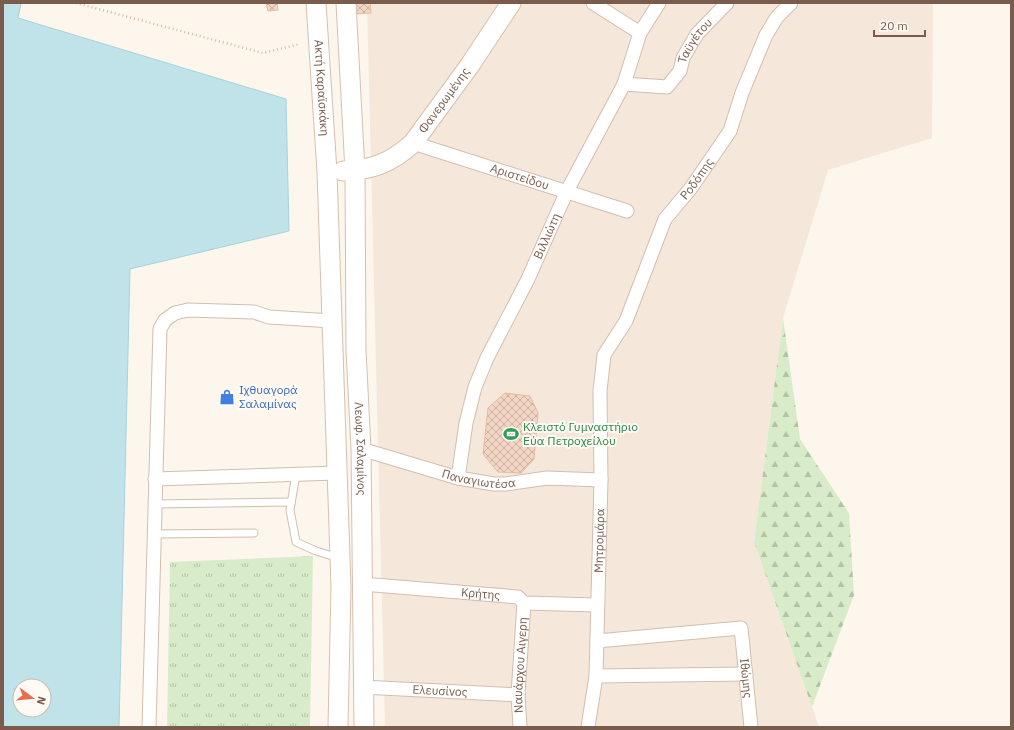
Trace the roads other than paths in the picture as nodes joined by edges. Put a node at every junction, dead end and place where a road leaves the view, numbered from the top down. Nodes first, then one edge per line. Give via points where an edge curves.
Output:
1 (316, 3) edge
2 (346, 3) edge
3 (511, 3) edge
4 (592, 3) edge
5 (658, 3) edge
6 (727, 3) edge
7 (791, 3) edge
8 (640, 33) junction
9 (624, 84) junction
10 (413, 143) junction
11 (354, 171) junction
12 (327, 172) junction
13 (567, 191) junction
14 (627, 211) dead end
15 (332, 321) junction
16 (604, 355) joint
17 (360, 449) junction
18 (336, 473) junction
19 (296, 474) junction
20 (458, 478) junction
21 (155, 479) junction
22 (601, 480) junction
23 (291, 502) junction
24 (154, 504) junction
25 (254, 533) dead end
26 (154, 534) junction
27 (339, 558) junction
28 (362, 584) junction
29 (524, 603) junction
30 (597, 605) junction
31 (597, 640) junction
32 (746, 674) junction
33 (596, 676) junction
34 (362, 687) junction
35 (518, 695) junction
36 (149, 727) edge
37 (338, 727) edge
38 (364, 727) edge
39 (520, 727) edge
40 (588, 727) edge
41 (751, 727) edge

1 - 12 main road, Ακτή Καραϊσκάκη
2 - 11 main road
3 - 10 main road, Φανερωμένης
4 - 8 street
5 - 8 street, Βιλλιώτη
6 - 9 street, Ταϋγέτου via 697,34 683,58 680,71 667,88
7 - 16 street, Ροδόπης via 777,17 766,35 742,93 730,131 691,188 664,219 626,321
8 - 9 street, Βιλλιώτη
9 - 13 street, Βιλλιώτη
10 - 11 main road, Φανερωμένης via 402,154 382,164
10 - 13 street, Αριστείδου
11 - 12 main road, Φανερωμένης
11 - 17 main road, Λεωφ. Σαλαμίνος
12 - 15 main road, Λεωφ. Σαλαμίνος
13 - 14 street, Αριστείδου
13 - 20 street, Βιλλιώτη via 528,279 487,358 475,387 466,423
15 - 18 main road, Λεωφ. Σαλαμίνος
15 - 21 street via 268,317 254,312 188,310 175,312 165,320 160,329
16 - 22 street, Μητρομάρα via 600,391
17 - 20 street, Παναγιωτέσα
17 - 28 main road, Λεωφ. Σαλαμίνος
18 - 19 street
18 - 27 main road, Λεωφ. Σαλαμίνος
19 - 21 street
19 - 23 lane
20 - 22 street, Παναγιωτέσα via 505,484 547,478
21 - 24 street
22 - 30 street, Μητρομάρα
23 - 24 lane
23 - 27 lane via 296,542
24 - 26 street
25 - 26 lane
26 - 36 street
27 - 37 main road, Λεωφ. Σαλαμίνος
28 - 29 street, Κρήτης via 518,597
28 - 34 main road, Λεωφ. Σαλαμίνος
29 - 30 street, Κρήτης
29 - 35 street, Ναυάρχου Αιγερη
30 - 31 street, Μητρομάρα
31 - 32 street, Ιθώμης via 741,628
31 - 33 street, Μητρομάρα
32 - 33 street
32 - 41 street, Ιθώμης
33 - 40 street, Μητρομάρα
34 - 35 street, Ελευσίνος
34 - 38 main road, Λεωφ. Σαλαμίνος
35 - 39 street, Ναυάρχου Αιγερη

